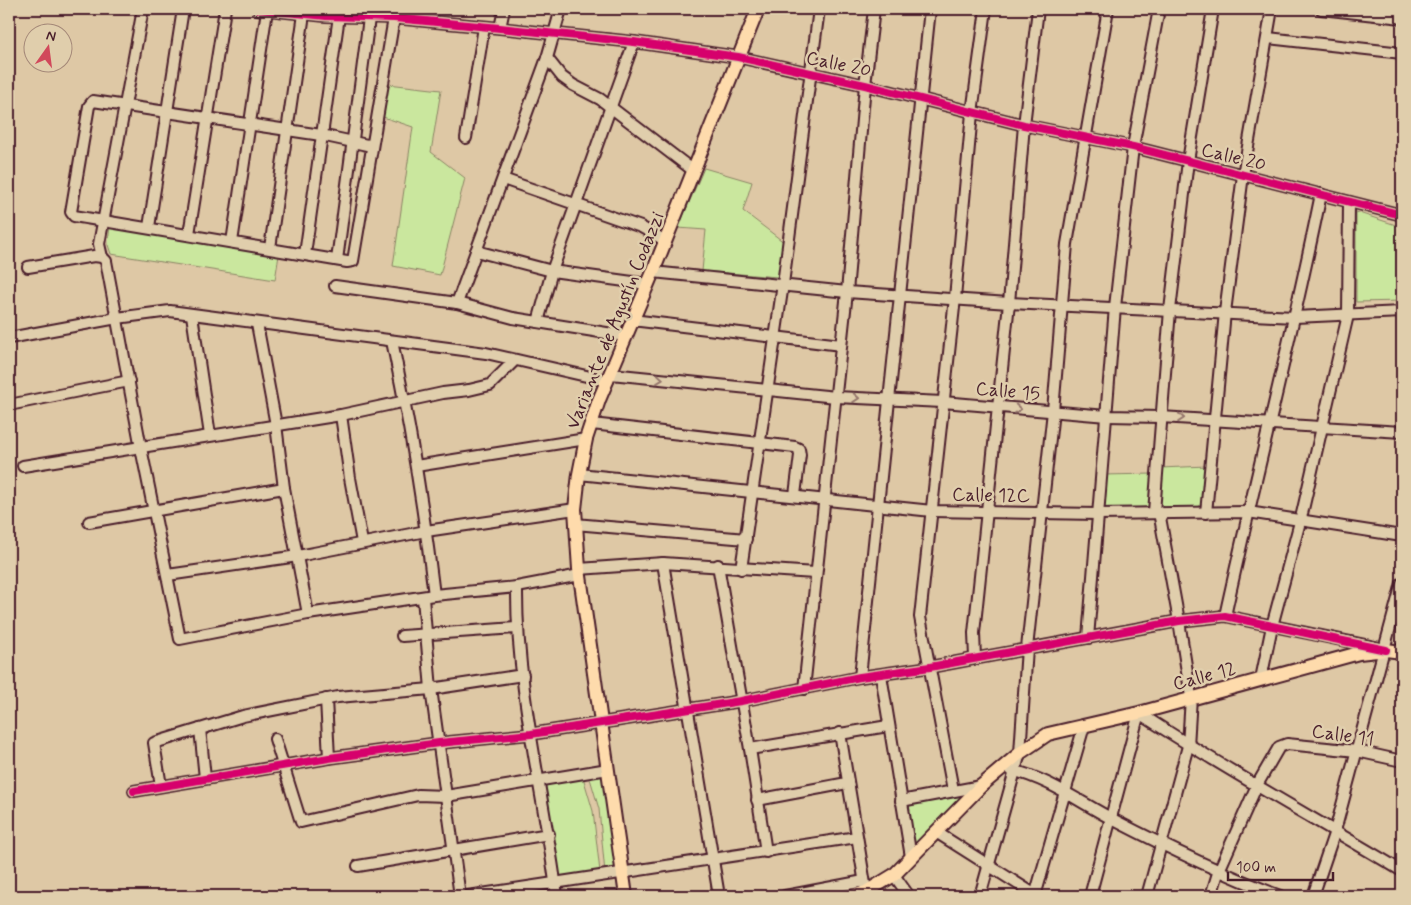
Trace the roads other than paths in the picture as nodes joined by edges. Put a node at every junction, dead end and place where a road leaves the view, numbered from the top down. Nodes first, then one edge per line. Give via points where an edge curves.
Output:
1 (143, 9) edge
2 (183, 9) edge
3 (226, 9) edge
4 (263, 9) edge
5 (504, 9) edge
6 (561, 9) edge
7 (758, 9) edge
8 (819, 9) edge
9 (874, 9) edge
10 (930, 9) edge
11 (986, 9) edge
12 (1038, 9) edge
13 (1108, 9) edge
14 (1159, 9) edge
15 (1214, 9) edge
16 (1272, 9) edge
17 (1328, 9) edge
18 (304, 14) junction
19 (339, 16) junction
20 (369, 18) junction
21 (394, 18) junction
22 (1402, 18) edge
23 (484, 27) junction
24 (500, 28) junction
25 (554, 35) junction
26 (1268, 38) junction
27 (634, 42) junction
28 (1402, 53) edge
29 (738, 57) junction
30 (546, 58) junction
31 (811, 74) junction
32 (865, 85) junction
33 (921, 99) junction
34 (126, 105) junction
35 (610, 107) junction
36 (168, 112) junction
37 (972, 113) junction
38 (210, 118) junction
39 (250, 124) junction
40 (1024, 125) junction
41 (287, 130) junction
42 (320, 135) junction
43 (466, 138) dead end
44 (1086, 138) junction
45 (352, 141) junction
46 (372, 144) junction
47 (1133, 147) junction
48 (1188, 161) junction
49 (694, 170) junction
50 (1243, 175) junction
51 (503, 179) junction
52 (1321, 194) junction
53 (1349, 202) junction
54 (577, 205) junction
55 (1402, 216) edge
56 (104, 219) junction
57 (149, 227) junction
58 (189, 234) junction
59 (666, 241) junction
60 (232, 242) junction
61 (270, 248) junction
62 (476, 251) junction
63 (305, 254) junction
64 (102, 257) junction
65 (337, 260) junction
66 (28, 267) dead end
67 (552, 271) junction
68 (653, 272) junction
69 (647, 284) junction
70 (783, 284) junction
71 (335, 286) dead end
72 (847, 292) junction
73 (900, 295) junction
74 (956, 298) junction
75 (1009, 302) junction
76 (457, 303) junction
77 (1062, 305) junction
78 (1115, 307) junction
79 (1170, 310) junction
80 (1224, 312) junction
81 (1402, 312) edge
82 (192, 315) junction
83 (1348, 315) junction
84 (1296, 317) junction
85 (116, 318) junction
86 (632, 320) junction
87 (538, 322) junction
88 (257, 324) junction
89 (625, 336) junction
90 (774, 336) junction
91 (9, 338) edge
92 (392, 341) junction
93 (841, 345) junction
94 (515, 360) junction
95 (610, 377) junction
96 (129, 381) junction
97 (767, 391) junction
98 (836, 397) junction
99 (888, 400) junction
100 (405, 402) junction
101 (943, 402) junction
102 (9, 404) edge
103 (998, 408) junction
104 (1053, 412) junction
105 (341, 415) junction
106 (1107, 416) junction
107 (1161, 417) junction
108 (1214, 421) junction
109 (592, 424) junction
110 (1268, 424) junction
111 (276, 425) junction
112 (1322, 426) junction
113 (1402, 432) edge
114 (210, 435) junction
115 (586, 439) junction
116 (761, 442) junction
117 (140, 448) junction
118 (23, 466) dead end
119 (416, 466) junction
120 (579, 474) junction
121 (284, 488) junction
122 (754, 491) junction
123 (794, 495) junction
124 (825, 500) junction
125 (878, 506) junction
126 (575, 510) junction
127 (154, 511) junction
128 (932, 511) junction
129 (1042, 512) junction
130 (1156, 512) junction
131 (1248, 512) junction
132 (986, 513) junction
133 (1206, 513) junction
134 (1097, 514) junction
135 (1301, 518) junction
136 (89, 522) dead end
137 (575, 524) junction
138 (426, 531) junction
139 (1402, 536) edge
140 (746, 539) junction
141 (362, 542) junction
142 (298, 556) junction
143 (663, 563) junction
144 (718, 566) junction
145 (742, 568) junction
146 (579, 572) junction
147 (815, 573) junction
148 (168, 575) junction
149 (1402, 583) edge
150 (517, 586) junction
151 (434, 595) junction
152 (423, 598) junction
153 (308, 614) junction
154 (1224, 616) junction
155 (1180, 621) junction
156 (1272, 626) junction
157 (516, 628) junction
158 (426, 634) junction
159 (402, 636) dead end
160 (1088, 638) junction
161 (1027, 648) junction
162 (1386, 650) junction
163 (1402, 652) edge
164 (975, 658) junction
165 (930, 667) junction
166 (523, 675) junction
167 (881, 675) junction
168 (860, 677) junction
169 (1261, 679) junction
170 (432, 689) junction
171 (804, 689) junction
172 (1190, 697) junction
173 (326, 699) junction
174 (741, 701) junction
175 (688, 709) junction
176 (1138, 712) junction
177 (601, 723) junction
178 (888, 726) junction
179 (1084, 726) junction
180 (200, 729) junction
181 (532, 734) junction
182 (840, 734) junction
183 (275, 739) dead end
184 (439, 743) junction
185 (1188, 746) junction
186 (750, 750) junction
187 (1357, 751) junction
188 (1020, 753) junction
189 (329, 758) junction
190 (1402, 761) edge
191 (284, 765) junction
192 (608, 769) junction
193 (1002, 769) junction
194 (1016, 772) junction
195 (205, 778) junction
196 (540, 780) junction
197 (847, 783) junction
198 (1257, 785) junction
199 (161, 786) junction
200 (981, 786) junction
201 (954, 790) junction
202 (134, 791) dead end
203 (1065, 793) junction
204 (446, 796) junction
205 (757, 800) junction
206 (901, 801) junction
207 (1112, 819) junction
208 (1335, 831) junction
209 (936, 832) junction
210 (550, 834) junction
211 (857, 837) junction
212 (1162, 844) junction
213 (453, 850) junction
214 (766, 852) junction
215 (911, 857) junction
216 (714, 859) junction
217 (358, 866) dead end
218 (988, 866) junction
219 (1402, 871) edge
220 (623, 873) junction
221 (1218, 873) junction
222 (894, 876) junction
223 (556, 882) junction
224 (866, 890) edge
225 (460, 896) edge
226 (468, 896) edge
227 (557, 896) edge
228 (626, 896) edge
229 (718, 896) edge
230 (785, 896) edge
231 (853, 896) edge
232 (909, 896) edge
233 (980, 896) edge
234 (1036, 896) edge
235 (1090, 896) edge
236 (1147, 896) edge
237 (1211, 896) edge
238 (1280, 896) edge
239 (1313, 896) edge

1 - 34 street
2 - 36 street
3 - 38 street
4 - 18 street, Calle 20
4 - 39 street
5 - 24 street
6 - 25 street
7 - 29 main road, Variante de Agustín Codazzi
8 - 31 street
9 - 32 street
10 - 33 street
11 - 37 street
12 - 40 street
13 - 44 street
14 - 47 street
15 - 48 street
16 - 26 street
17 - 22 street
18 - 19 street, Calle 20
18 - 41 street
19 - 20 street, Calle 20
19 - 42 street
20 - 21 street, Calle 20
20 - 45 street
21 - 23 street, Calle 20
21 - 46 street
23 - 24 street, Calle 20
23 - 43 street
24 - 25 street, Calle 20
25 - 27 street, Calle 20
25 - 30 street
26 - 28 street
26 - 50 street
27 - 29 street, Calle 20
27 - 35 street
29 - 31 street, Calle 20
29 - 49 main road, Variante de Agustín Codazzi
30 - 35 street via 562,77
30 - 51 street
31 - 32 street, Calle 20
31 - 70 street
32 - 33 street, Calle 20
32 - 72 street
33 - 37 street, Calle 20
33 - 73 street
34 - 36 street
34 - 56 street
34 - 56 street via 93,101 89,106 71,212 74,216
35 - 49 street
35 - 54 street
36 - 38 street
36 - 57 street
37 - 40 street, Calle 20
37 - 74 street
38 - 39 street
38 - 58 street
39 - 41 street
39 - 60 street
40 - 44 street, Calle 20
40 - 75 street
41 - 42 street
41 - 61 street
42 - 45 street
42 - 63 street
44 - 47 street, Calle 20
44 - 77 street via 1067,244
45 - 46 street
45 - 65 street
46 - 65 street via 354,258 347,262
47 - 48 street, Calle 20
47 - 78 street
48 - 50 street, Calle 20
48 - 79 street
49 - 59 main road, Variante de Agustín Codazzi
50 - 52 street, Calle 20
50 - 80 street
51 - 54 street
51 - 62 street
52 - 53 street, Calle 20
52 - 84 street
53 - 55 street, Calle 20
53 - 83 street
54 - 59 street via 641,227
54 - 67 street
56 - 57 street
56 - 64 street via 99,244
57 - 58 street
58 - 60 street
59 - 68 main road, Variante de Agustín Codazzi
60 - 61 street
61 - 63 street
62 - 67 street
62 - 76 street
63 - 65 street
64 - 66 street
64 - 85 street via 108,268
67 - 69 street
67 - 87 street
68 - 69 main road, Variante de Agustín Codazzi
68 - 70 street
69 - 86 main road, Variante de Agustín Codazzi
70 - 72 street
70 - 90 street
71 - 76 street
72 - 73 street
72 - 93 street
73 - 74 street
73 - 99 street
74 - 75 street
74 - 101 street
75 - 77 street
75 - 103 street
76 - 87 street
77 - 78 street
77 - 104 street
78 - 79 street
78 - 106 street
79 - 80 street
79 - 107 street
80 - 84 street
80 - 108 street
81 - 83 street
82 - 85 street, Calle 15 via 170,311
82 - 88 street, Calle 15
82 - 114 street
83 - 84 street
83 - 112 street
84 - 110 street
85 - 91 street, Calle 15
85 - 96 street
86 - 89 main road, Variante de Agustín Codazzi
86 - 90 street
87 - 89 street
88 - 92 street, Calle 15
88 - 111 street
89 - 95 main road, Variante de Agustín Codazzi
90 - 93 street
90 - 97 street
92 - 94 street, Calle 15
92 - 100 street
93 - 98 street
94 - 95 street, Calle 15
94 - 100 street via 490,385
95 -> 97 street, Calle 15
95 - 109 main road, Variante de Agustín Codazzi
96 - 102 street
96 - 117 street
97 - 98 street, Calle 15
97 - 116 street
98 -> 99 street, Calle 15
98 - 124 street
99 - 101 street, Calle 15
99 - 125 street
100 - 105 street
100 - 119 street
101 - 103 street, Calle 15
101 - 128 street
103 -> 104 street, Calle 15
103 - 132 street
104 - 106 street, Calle 15
104 - 129 street
105 - 111 street
105 - 141 street
106 - 107 street, Calle 15
106 - 134 street
107 -> 108 street, Calle 15
107 - 130 street
108 - 110 street, Calle 15
108 - 133 street
109 - 115 main road, Variante de Agustín Codazzi
109 - 116 street
110 - 112 street, Calle 15
110 - 131 street
111 - 114 street
111 - 121 street
112 - 113 street, Calle 15
112 - 135 street
114 - 117 street
115 - 119 street
115 - 120 main road, Variante de Agustín Codazzi
116 - 122 street
116 - 123 street via 799,449
117 - 118 street
117 - 127 street
119 - 138 street
120 - 122 street, Calle 12C
120 - 126 main road, Variante de Agustín Codazzi
121 - 127 street
121 - 142 street
122 - 123 street, Calle 12C
122 - 140 street
123 - 124 street, Calle 12C
124 - 125 street, Calle 12C
124 - 147 street
125 - 128 street, Calle 12C
125 - 168 street
126 - 137 main road, Variante de Agustín Codazzi
126 - 138 street
127 - 136 street
127 - 148 street
128 - 132 street, Calle 12C
128 - 165 street via 920,617
129 - 132 street, Calle 12C
129 - 134 street, Calle 12C
129 - 161 street
130 - 133 street, Calle 12C
130 - 134 street, Calle 12C
130 - 155 street
131 - 133 street, Calle 12C
131 - 135 street, Calle 12C
131 - 154 street
132 - 164 street via 974,633
134 - 160 street
135 - 139 street, Calle 12C
135 - 156 street
137 - 140 street
137 - 146 main road, Variante de Agustín Codazzi
138 - 141 street
138 - 151 street
140 - 145 street
141 - 142 street
142 - 148 street
142 - 153 street
143 - 144 street
143 - 146 street
143 - 175 street
144 - 145 street
144 - 174 street
145 - 147 street
146 - 150 street
146 - 177 main road, Variante de Agustín Codazzi
147 - 171 street
148 - 153 street via 180,639
149 - 162 street
150 - 151 street
150 - 157 street
151 - 152 street
152 - 153 street
152 - 158 street
154 - 155 street
154 - 156 street
155 - 160 street
155 - 172 street
156 - 162 street
156 - 169 street
157 - 158 street
157 - 166 street
158 - 159 street
158 - 170 street
160 - 161 street
161 - 164 street
161 - 188 street
162 - 163 main road, Calle 12
162 - 169 main road, Calle 12 via 1359,653
162 - 187 street
164 - 165 street
165 - 167 street
165 - 201 street
166 - 170 street
166 - 181 street
167 - 168 street
167 - 178 street
168 - 171 street
169 - 172 main road, Calle 12
170 - 173 street
170 - 184 street
171 - 174 street
172 - 176 main road, Calle 12
172 - 185 street
173 - 180 street via 243,716
173 - 189 street
174 - 175 street
174 - 186 street
175 - 177 street
175 - 216 street
176 - 179 main road, Calle 12
176 - 185 street
176 - 207 street
177 - 181 street
177 - 192 main road, Variante de Agustín Codazzi
178 - 182 street
178 - 206 street
179 - 188 main road, Calle 12 via 1048,734
179 - 203 street
180 - 195 street
180 - 199 street via 154,743
181 - 184 street
181 - 196 street
182 - 186 street
182 - 197 street
183 - 191 street
184 - 189 street
184 - 204 street
185 - 198 street
185 - 212 street
186 - 205 street
187 - 190 street, Calle 11
187 - 198 street, Calle 11 via 1287,744 1279,747
187 - 208 street
188 - 193 main road, Calle 12
188 - 194 street
189 - 191 street
191 - 195 street
191 - 204 street via 301,822 418,795
192 - 196 street
192 - 220 main road, Variante de Agustín Codazzi
193 - 194 street
193 - 200 main road, Calle 12
194 - 203 street
194 - 218 street
195 - 199 street
196 - 204 street
196 - 210 street
197 - 205 street
197 - 211 street
198 - 208 street
198 - 221 street
199 - 202 street
200 - 201 street
200 - 209 main road, Calle 12
201 - 206 street
203 - 207 street
203 - 234 street
204 - 213 street
205 - 214 street
206 - 215 street
207 - 212 street
207 - 235 street
208 - 219 street
208 - 239 street
209 - 215 main road, Calle 12
209 - 218 street
210 - 213 street
210 - 223 street
211 - 214 street
211 - 224 street
212 - 221 street
212 - 236 street
213 - 217 street
213 - 225 street
214 - 216 street
215 - 222 main road, Calle 12
216 - 220 street
216 - 229 street
218 - 233 street
218 - 234 street
220 - 223 street
220 - 228 main road, Variante de Agustín Codazzi
221 - 237 street
221 - 238 street
222 - 224 main road, Calle 12
222 - 232 street
223 - 226 street
223 - 227 street
224 - 230 street
224 - 231 main road, Calle 12

